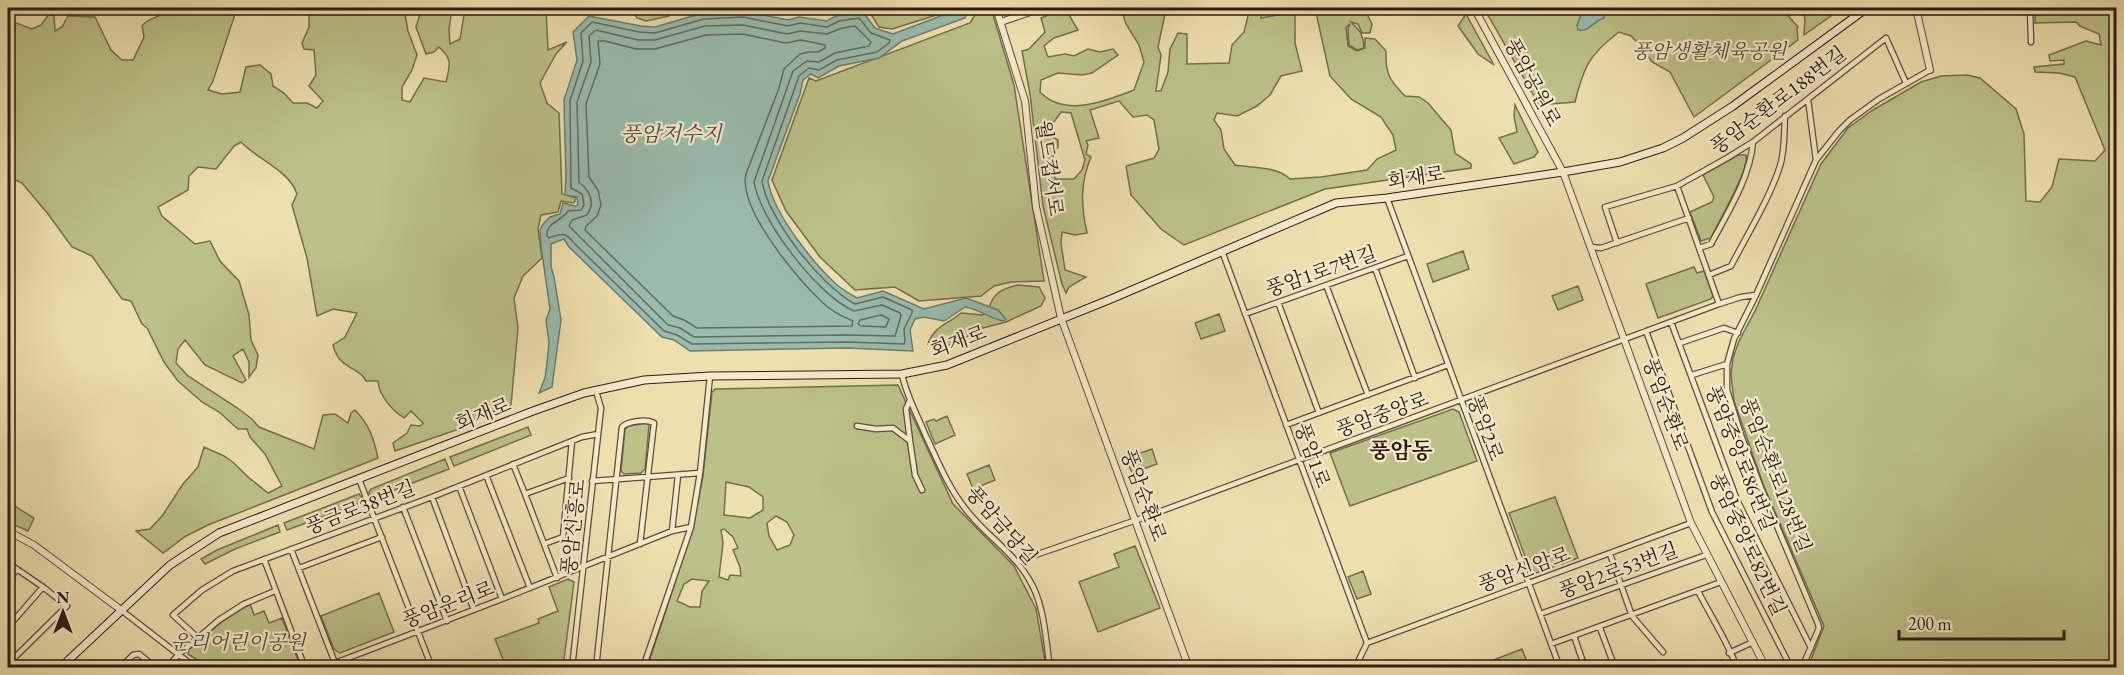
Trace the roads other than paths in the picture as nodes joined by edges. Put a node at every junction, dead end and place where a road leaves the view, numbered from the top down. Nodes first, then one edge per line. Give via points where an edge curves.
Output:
1 (996, 8) edge
2 (1042, 8) edge
3 (1474, 8) edge
4 (1867, 8) edge
5 (1916, 8) edge
6 (2030, 8) edge
7 (1001, 22) junction
8 (2031, 42) dead end
9 (1930, 69) joint
10 (1906, 83) junction
11 (1808, 99) junction
12 (1785, 116) junction
13 (1754, 142) junction
14 (1816, 160) junction
15 (1563, 172) junction
16 (1677, 186) junction
17 (1387, 198) junction
18 (1689, 218) junction
19 (1617, 243) junction
20 (1591, 247) junction
21 (1699, 248) junction
22 (1222, 251) junction
23 (1408, 256) junction
24 (1375, 268) junction
25 (1709, 275) junction
26 (1326, 285) junction
27 (1756, 295) junction
28 (1278, 302) junction
29 (1719, 304) junction
30 (1245, 314) junction
31 (1061, 318) junction
32 (1671, 322) junction
33 (1646, 331) junction
34 (1738, 333) junction
35 (1066, 334) joint
36 (1625, 339) junction
37 (1680, 343) junction
38 (1727, 364) junction
39 (1448, 365) junction
40 (902, 374) junction
41 (1692, 375) junction
42 (710, 376) junction
43 (1415, 378) junction
44 (596, 391) junction
45 (1368, 395) junction
46 (910, 400) junction
47 (1460, 401) junction
48 (1319, 413) junction
49 (1286, 425) junction
50 (857, 426) dead end
51 (597, 434) junction
52 (572, 441) junction
53 (910, 441) junction
54 (1299, 460) junction
55 (513, 464) junction
56 (700, 473) junction
57 (486, 475) junction
58 (678, 475) junction
59 (648, 477) junction
60 (569, 478) junction
61 (359, 479) junction
62 (617, 479) junction
63 (592, 481) junction
64 (459, 486) junction
65 (922, 490) dead end
66 (525, 494) junction
67 (432, 496) junction
68 (403, 507) junction
69 (375, 518) junction
70 (1136, 521) junction
71 (1691, 523) junction
72 (691, 527) junction
73 (8, 531) edge
74 (672, 531) junction
75 (382, 537) junction
76 (544, 544) junction
77 (640, 544) junction
78 (291, 549) junction
79 (1610, 554) junction
80 (1706, 555) junction
81 (609, 557) junction
82 (264, 559) junction
83 (1018, 561) junction
84 (8, 563) edge
85 (584, 567) junction
86 (298, 568) junction
87 (17, 569) junction
88 (557, 578) junction
89 (8, 581) edge
90 (1721, 582) junction
91 (1528, 583) junction
92 (1621, 586) junction
93 (43, 587) junction
94 (530, 588) junction
95 (275, 591) junction
96 (1698, 591) junction
97 (502, 600) junction
98 (121, 610) junction
99 (474, 610) junction
100 (1540, 614) junction
101 (1632, 616) junction
102 (447, 621) junction
103 (8, 627) edge
104 (1600, 628) junction
105 (418, 632) junction
106 (1574, 636) junction
107 (198, 638) junction
108 (1753, 642) junction
109 (1366, 643) junction
110 (1551, 644) junction
111 (1811, 648) junction
112 (1663, 652) dead end
113 (1729, 653) junction
114 (178, 655) junction
115 (335, 663) junction
116 (8, 664) edge
117 (432, 666) edge
118 (60, 668) edge
119 (120, 668) edge
120 (156, 668) edge
121 (167, 668) edge
122 (196, 668) edge
123 (305, 668) edge
124 (322, 668) edge
125 (424, 668) edge
126 (572, 668) edge
127 (596, 668) edge
128 (643, 668) edge
129 (1050, 668) edge
130 (1190, 668) edge
131 (1355, 668) edge
132 (1560, 668) edge
133 (1585, 668) edge
134 (1616, 668) edge
135 (1737, 668) edge
136 (1766, 668) edge
137 (1791, 668) edge
138 (1802, 668) edge

1 - 7 street, 월드컵서로
2 - 7 street
3 - 15 street, 풍암공원로
4 - 15 main road, 회재로 via 1772,79 1683,138 1620,162
5 - 9 street, 풍암순환로128번길
6 - 8 street
7 - 31 street, 월드컵서로 via 1025,101 1036,207
9 - 10 street, 풍암순환로128번길
10 - 11 street, 풍암순환로188번길 via 1886,38
10 - 14 street, 풍암순환로128번길 via 1850,120
11 - 12 street, 풍암순환로188번길
11 - 14 street
12 - 13 street, 풍암순환로188번길
12 - 25 street via 1780,167 1760,209 1731,266
13 - 16 street, 풍암순환로188번길
13 - 21 street via 1746,175 1712,243
14 - 27 street, 풍암순환로128번길
15 - 17 main road, 회재로
15 - 20 street, 풍암순환로
16 - 18 street
16 - 19 street, 풍암순환로188번길 via 1605,207
17 - 22 main road, 회재로 via 1336,203
17 - 23 street, 풍암2로
18 - 19 street
18 - 21 street
19 - 20 street
20 - 36 street, 풍암순환로
21 - 25 street
22 - 30 street, 풍암1로
22 - 31 main road, 회재로
23 - 24 street, 풍암1로7번길
23 - 39 street, 풍암2로
24 - 26 street, 풍암1로7번길
24 - 43 street
25 - 29 street
26 - 28 street, 풍암1로7번길
26 - 45 street
27 - 29 street, 풍암중앙로
27 - 34 street, 풍암순환로128번길
28 - 30 street, 풍암1로7번길
28 - 48 street
29 - 32 street, 풍암중앙로
30 - 49 street, 풍암1로
31 - 35 street, 월드컵서로
31 - 40 main road, 회재로 via 947,365
32 - 33 street, 풍암중앙로
32 - 37 street, 풍암중앙로86번길
33 - 36 street, 풍암중앙로
33 - 137 street, 풍암중앙로82번길 via 1712,512
34 - 37 street via 1724,328
34 - 38 street, 풍암순환로128번길
35 - 70 street, 풍암순환로
36 - 47 street, 풍암중앙로
36 - 71 street, 풍암순환로
37 - 41 street, 풍암중앙로86번길
38 - 41 street, 풍암중앙로86번길
38 - 111 street, 풍암순환로128번길 via 1727,390 1735,417 1818,624
39 - 43 street
39 - 47 street, 풍암2로
40 - 42 main road, 회재로
40 - 46 street, 풍암금당길
41 - 111 street, 풍암중앙로86번길 via 1737,500
42 - 44 main road, 회재로 via 644,380
42 - 56 street
43 - 45 street
44 - 51 street, 풍암신흥로 via 601,408
44 - 61 main road, 회재로 via 533,411
45 - 48 street
46 - 53 street via 906,408
46 - 83 street, 풍암금당길 via 955,495
47 - 54 street, 풍암중앙로
47 - 91 street, 풍암2로
48 - 49 street
49 - 54 street, 풍암1로
50 - 53 street via 893,428
51 - 52 street, 풍금로38번길
51 - 63 street, 풍암신흥로
52 - 55 street, 풍금로38번길
52 - 60 street
53 - 65 street via 915,476
54 - 70 street, 풍암중앙로
54 - 109 street, 풍암1로
55 - 57 street, 풍금로38번길
55 - 66 street
56 - 58 street
56 - 72 street
57 - 64 street, 풍금로38번길
57 - 94 street
58 - 59 street
58 - 74 street
59 - 62 street
59 - 62 street via 654,423 649,421 622,427
59 - 77 street
60 - 66 street
60 - 76 street via 563,537
61 - 69 street
61 - 98 main road, 회재로 via 219,533 170,565
62 - 63 street
62 - 81 street
63 - 85 street, 풍암신흥로
64 - 67 street, 풍금로38번길
64 - 97 street
66 - 76 street
67 - 68 street, 풍금로38번길
67 - 99 street
68 - 69 street, 풍금로38번길
68 - 102 street
69 - 75 street
69 - 78 street, 풍금로38번길
70 - 83 street, 풍암중앙로
70 - 130 street, 풍암순환로
71 - 79 street, 풍암신암로
71 - 80 street, 풍암순환로
72 - 74 street, 풍암운리로
72 - 128 street
73 - 98 street via 34,545
74 - 77 street, 풍암운리로
75 - 86 street
75 - 105 street
76 - 88 street
77 - 81 street, 풍암운리로
78 - 82 street, 풍금로38번길
78 - 86 street
79 - 91 street, 풍암신암로
79 - 92 street
80 - 90 street, 풍암순환로
80 - 92 street, 풍암2로53번길
81 - 85 street, 풍암운리로
81 - 127 street
82 - 95 street
82 - 107 street, 풍금로38번길 via 233,571 202,590 173,615
83 - 129 street, 풍암금당길 via 1039,601
84 - 87 street
85 - 88 street, 풍암운리로
85 - 126 street, 풍암신흥로
86 - 115 street
87 - 89 street
87 - 93 street
88 - 94 street, 풍암운리로
90 - 96 street
90 - 108 street, 풍암순환로
91 - 100 street, 풍암2로
91 - 109 street, 풍암신암로
92 - 100 street, 풍암2로53번길
92 - 101 street
93 - 103 street
93 - 116 street via 67,606
94 - 97 street, 풍암운리로
95 - 107 street via 244,604
95 - 123 street
96 - 101 street
96 - 113 street
97 - 99 street, 풍암운리로
98 - 114 street
98 - 118 main road, 회재로
99 - 102 street, 풍암운리로
100 - 110 street, 풍암2로
101 - 104 street
101 - 112 street
102 - 105 street, 풍암운리로
104 - 106 street
104 - 134 street
105 - 115 street, 풍암운리로
105 - 117 street
106 - 110 street
106 - 133 street
107 - 114 street
108 - 113 street
108 - 136 street, 풍암순환로
109 - 131 street
110 - 132 street, 풍암2로
111 - 138 street, 풍암순환로128번길
113 - 135 street
114 - 121 street
114 - 122 street
115 - 124 street, 풍암운리로
117 - 125 street
119 - 120 street via 139,654

